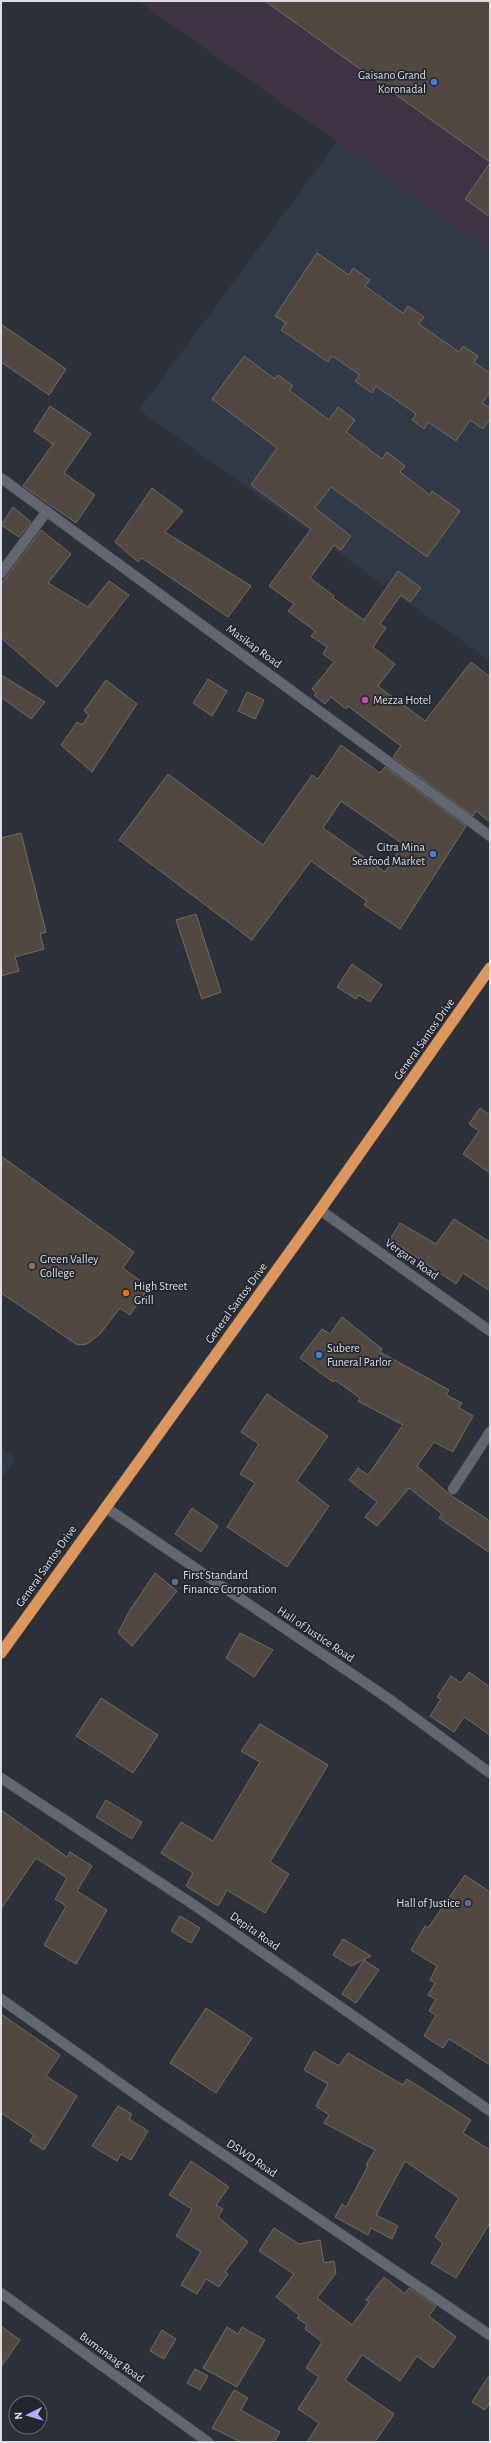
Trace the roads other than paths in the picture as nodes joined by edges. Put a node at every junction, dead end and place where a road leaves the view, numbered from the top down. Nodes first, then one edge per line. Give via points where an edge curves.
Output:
1 (1, 478) edge
2 (47, 511) junction
3 (1, 573) edge
4 (490, 836) edge
5 (490, 968) edge
6 (320, 1210) junction
7 (490, 1330) edge
8 (490, 1432) edge
9 (453, 1489) dead end
10 (105, 1507) junction
11 (1, 1653) edge
12 (490, 1773) edge
13 (1, 1778) edge
14 (1, 1999) edge
15 (490, 2111) edge
16 (1, 2293) edge
17 (490, 2335) edge
18 (208, 2442) edge

1 - 2 street, Masikap Road
2 - 3 street
2 - 4 street, Masikap Road
5 - 6 highway, General Santos Drive
6 - 7 street, Vergara Road
6 - 10 highway, General Santos Drive
8 - 9 street
10 - 11 highway, General Santos Drive
10 - 12 street, Hall of Justice Road via 389,1699
13 - 15 street, Depita Road via 194,1905
14 - 17 street, DSWD Road via 162,2113
16 - 18 street, Bumanaag Road

